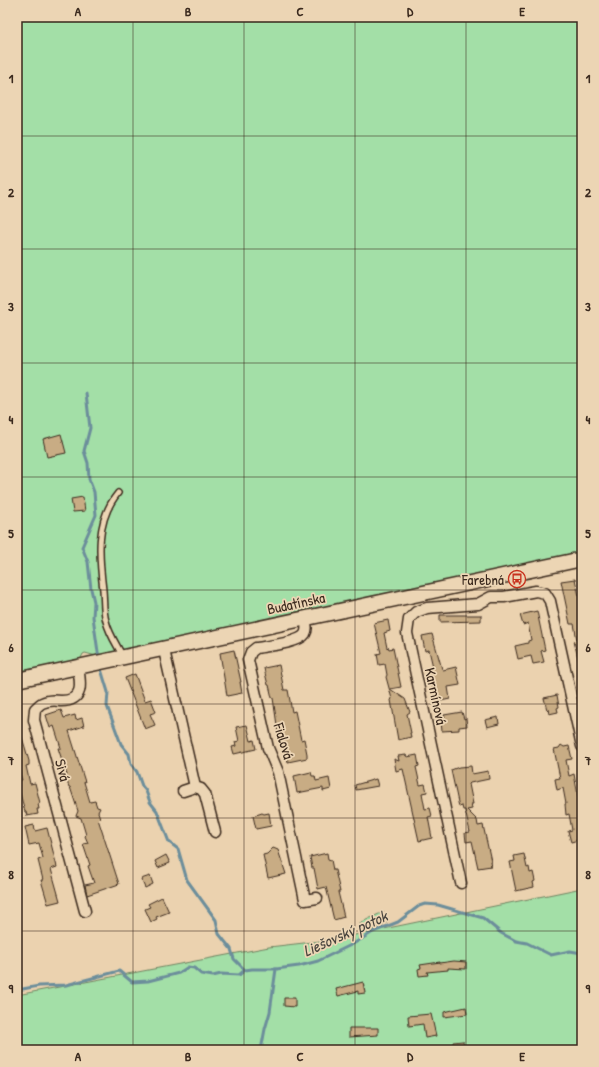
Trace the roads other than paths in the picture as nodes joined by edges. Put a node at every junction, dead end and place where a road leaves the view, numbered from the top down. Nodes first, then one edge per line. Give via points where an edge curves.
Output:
1 (118, 493) dead end
2 (582, 559) edge
3 (487, 579) junction
4 (492, 597) junction
5 (305, 618) junction
6 (164, 650) junction
7 (123, 658) junction
8 (78, 667) junction
9 (17, 680) edge
10 (582, 746) edge
11 (195, 788) junction
12 (183, 791) dead end
13 (215, 832) dead end
14 (461, 883) dead end
15 (317, 898) dead end
16 (85, 911) dead end

1 - 7 lane via 110,502 100,535 99,548 106,620
2 - 3 street, Budatínska
3 - 4 street
3 - 5 street, Budatínska
4 - 10 street, Karmínová via 536,591 546,593 550,601
4 - 14 street, Karmínová via 478,604 427,608 416,612 409,619 407,633
5 - 6 street, Budatínska
5 - 15 street, Fialová via 305,635 298,639 256,648 248,660 268,748 278,772 305,900
6 - 7 street, Budatínska
6 - 11 street
7 - 8 street, Budatínska
8 - 9 street, Budatínska
8 - 16 street, Sivá via 81,683 77,696 67,701 51,700 43,703 35,709 34,720
11 - 12 street
11 - 13 street via 202,789 206,794

